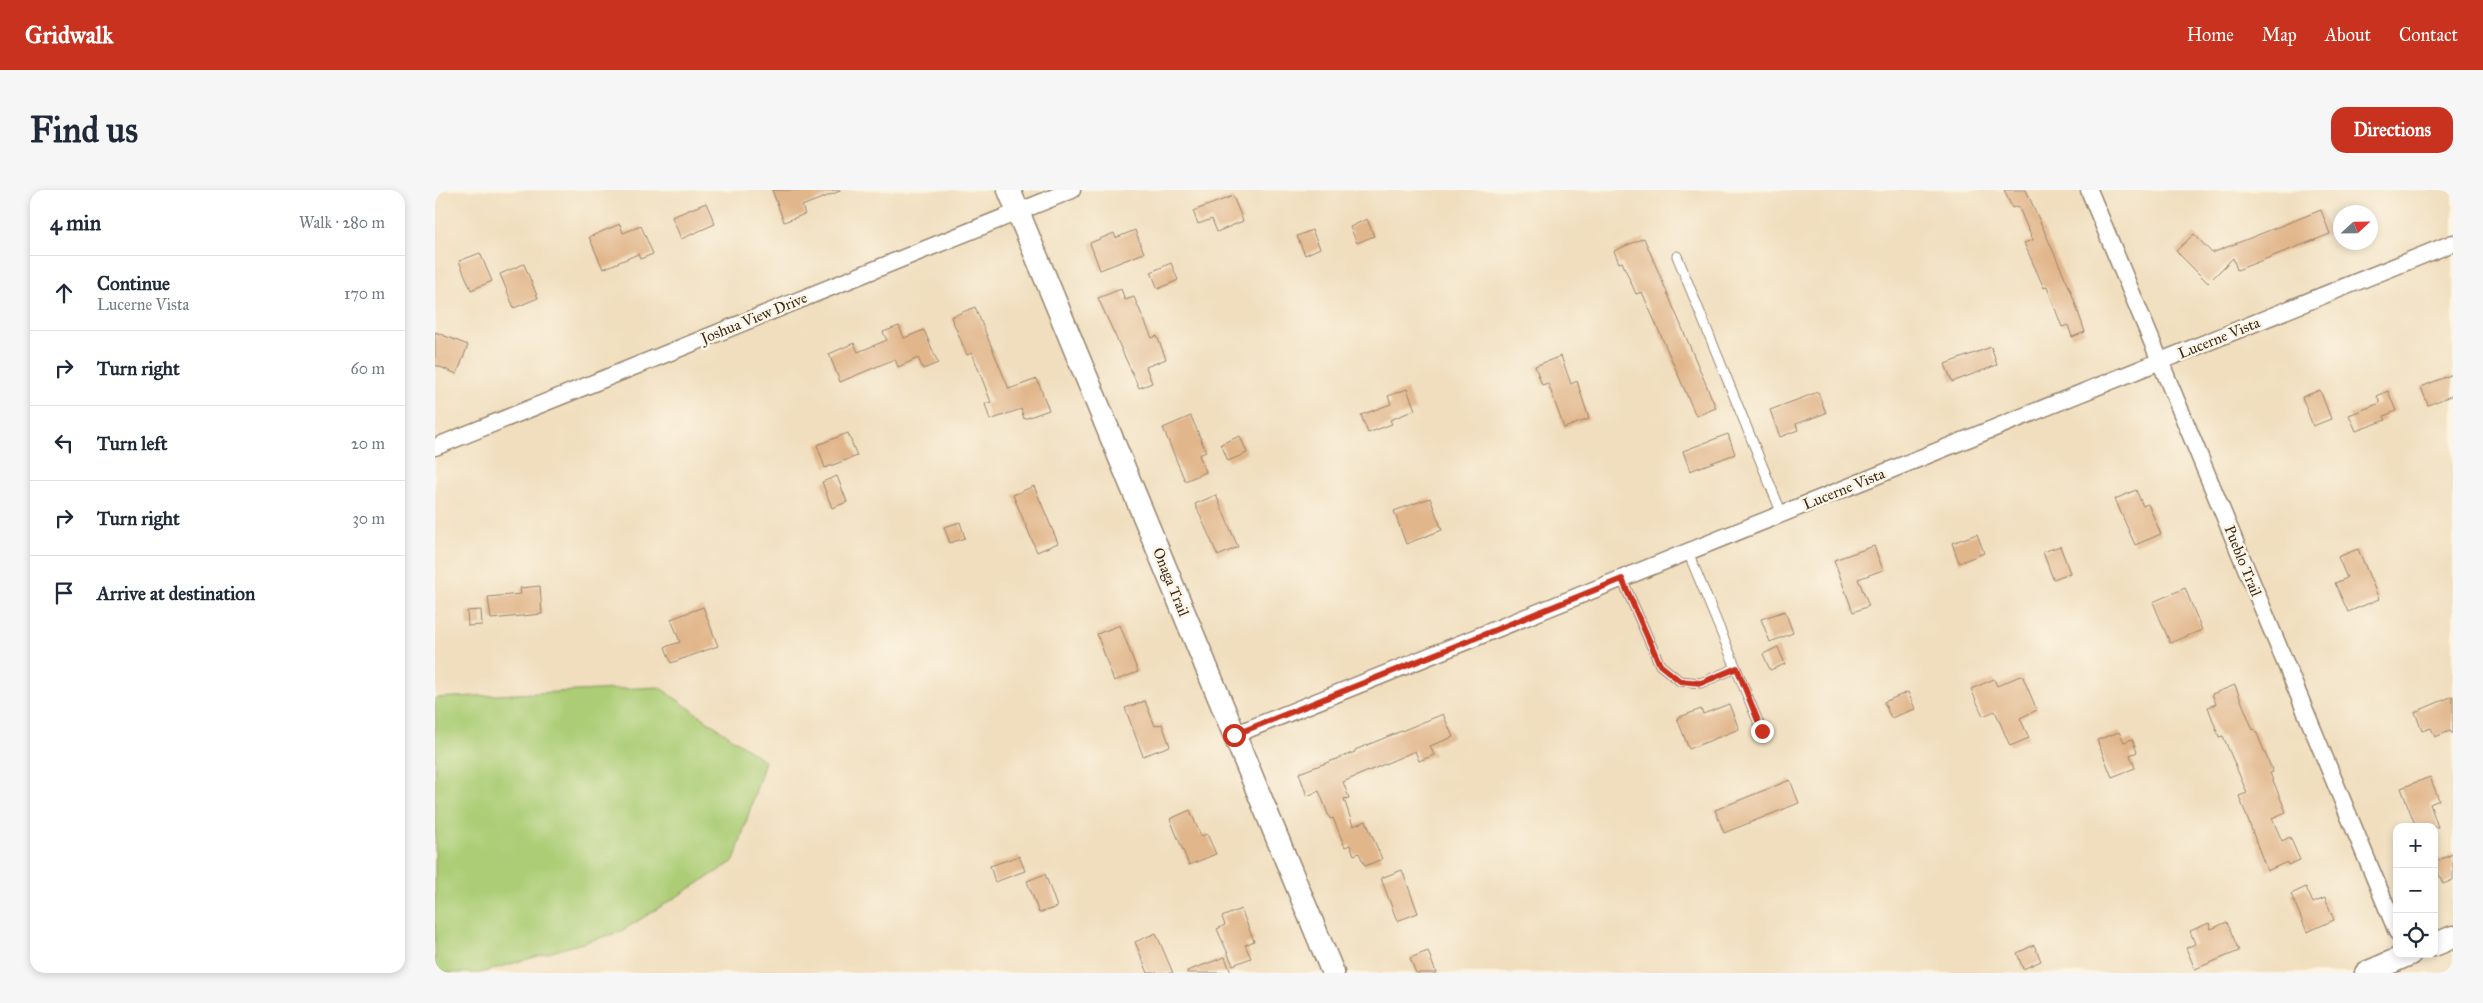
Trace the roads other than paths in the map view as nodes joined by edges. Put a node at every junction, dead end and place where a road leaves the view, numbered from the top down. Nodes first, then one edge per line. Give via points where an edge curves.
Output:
1 (1009, 190) edge
2 (1072, 190) edge
3 (2089, 190) edge
4 (1018, 211) junction
5 (2453, 243) edge
6 (1677, 256) dead end
7 (2161, 361) junction
8 (435, 447) edge
9 (1782, 514) junction
10 (1687, 552) junction
11 (1622, 579) junction
12 (1737, 668) junction
13 (1762, 731) dead end
14 (1234, 735) junction
15 (2393, 922) edge
16 (2453, 937) edge
17 (2438, 943) edge
18 (2401, 958) edge
19 (2368, 972) edge
20 (1333, 973) edge

1 - 4 street, Onaga Trail
2 - 4 street, Joshua View Drive
3 - 7 street, Pueblo Trail
4 - 8 street, Joshua View Drive
4 - 14 street, Onaga Trail
5 - 7 street, Lucerne Vista
6 - 9 lane
7 - 9 street, Lucerne Vista
7 - 15 street, Pueblo Trail
9 - 10 street, Lucerne Vista
10 - 11 street, Lucerne Vista
10 - 12 lane
11 - 12 lane via 1660,665 1680,681 1701,683
11 - 14 street, Lucerne Vista
12 - 13 lane
14 - 20 street, Onaga Trail
16 - 17 street
18 - 19 street

